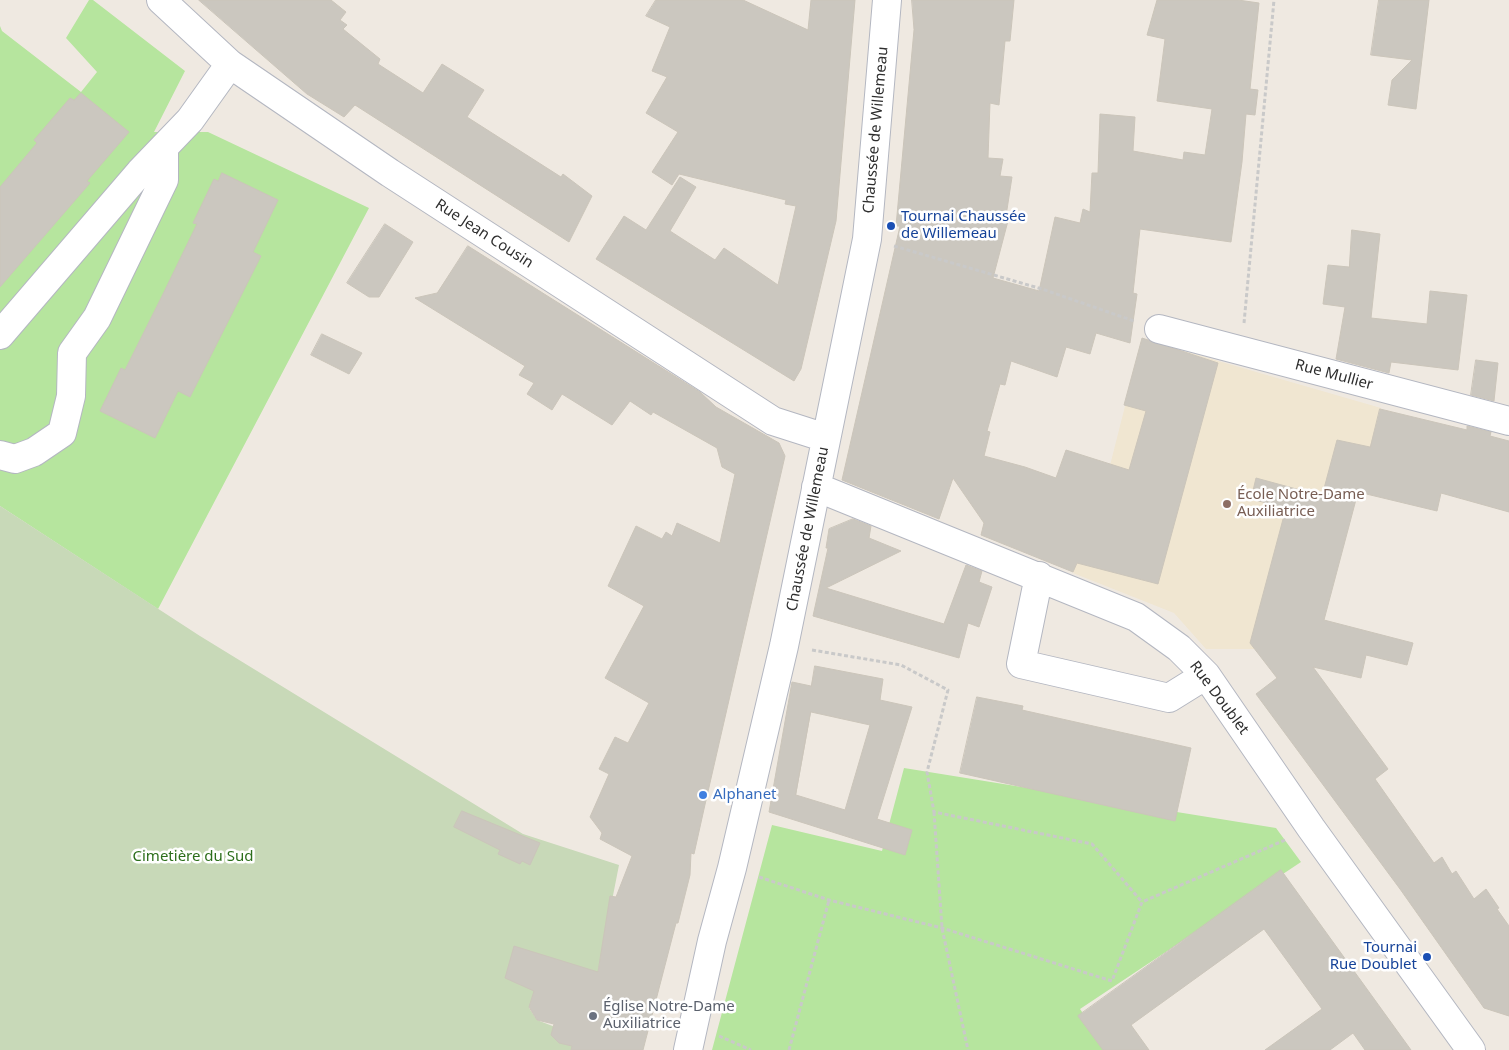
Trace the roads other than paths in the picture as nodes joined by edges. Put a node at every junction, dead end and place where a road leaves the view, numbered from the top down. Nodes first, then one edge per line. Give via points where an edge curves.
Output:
1 (161, 0) edge
2 (887, 0) edge
3 (230, 64) junction
4 (164, 148) junction
5 (1158, 329) road end
6 (0, 335) edge
7 (1509, 422) edge
8 (826, 438) junction
9 (0, 454) edge
10 (816, 487) junction
11 (1039, 576) junction
12 (1206, 675) junction
13 (688, 1050) edge
14 (1471, 1050) edge

1 - 3 street, Rue Jean Cousin
2 - 8 street, Chaussée de Willemeau via 867,238
3 - 4 street via 190,120
3 - 8 street, Rue Jean Cousin via 390,173 766,416
4 - 6 street
4 - 9 street via 164,180 96,318 72,353 71,396 62,433 34,452 15,459
5 - 7 street, Rue Mullier
8 - 10 street, Chaussée de Willemeau
10 - 11 street, Rue Doublet
10 - 13 street, Chaussée de Willemeau via 784,646
11 - 12 street, Rue Doublet via 1136,616 1180,648
11 - 12 street via 1021,664 1169,698
12 - 14 street, Rue Doublet via 1311,828

